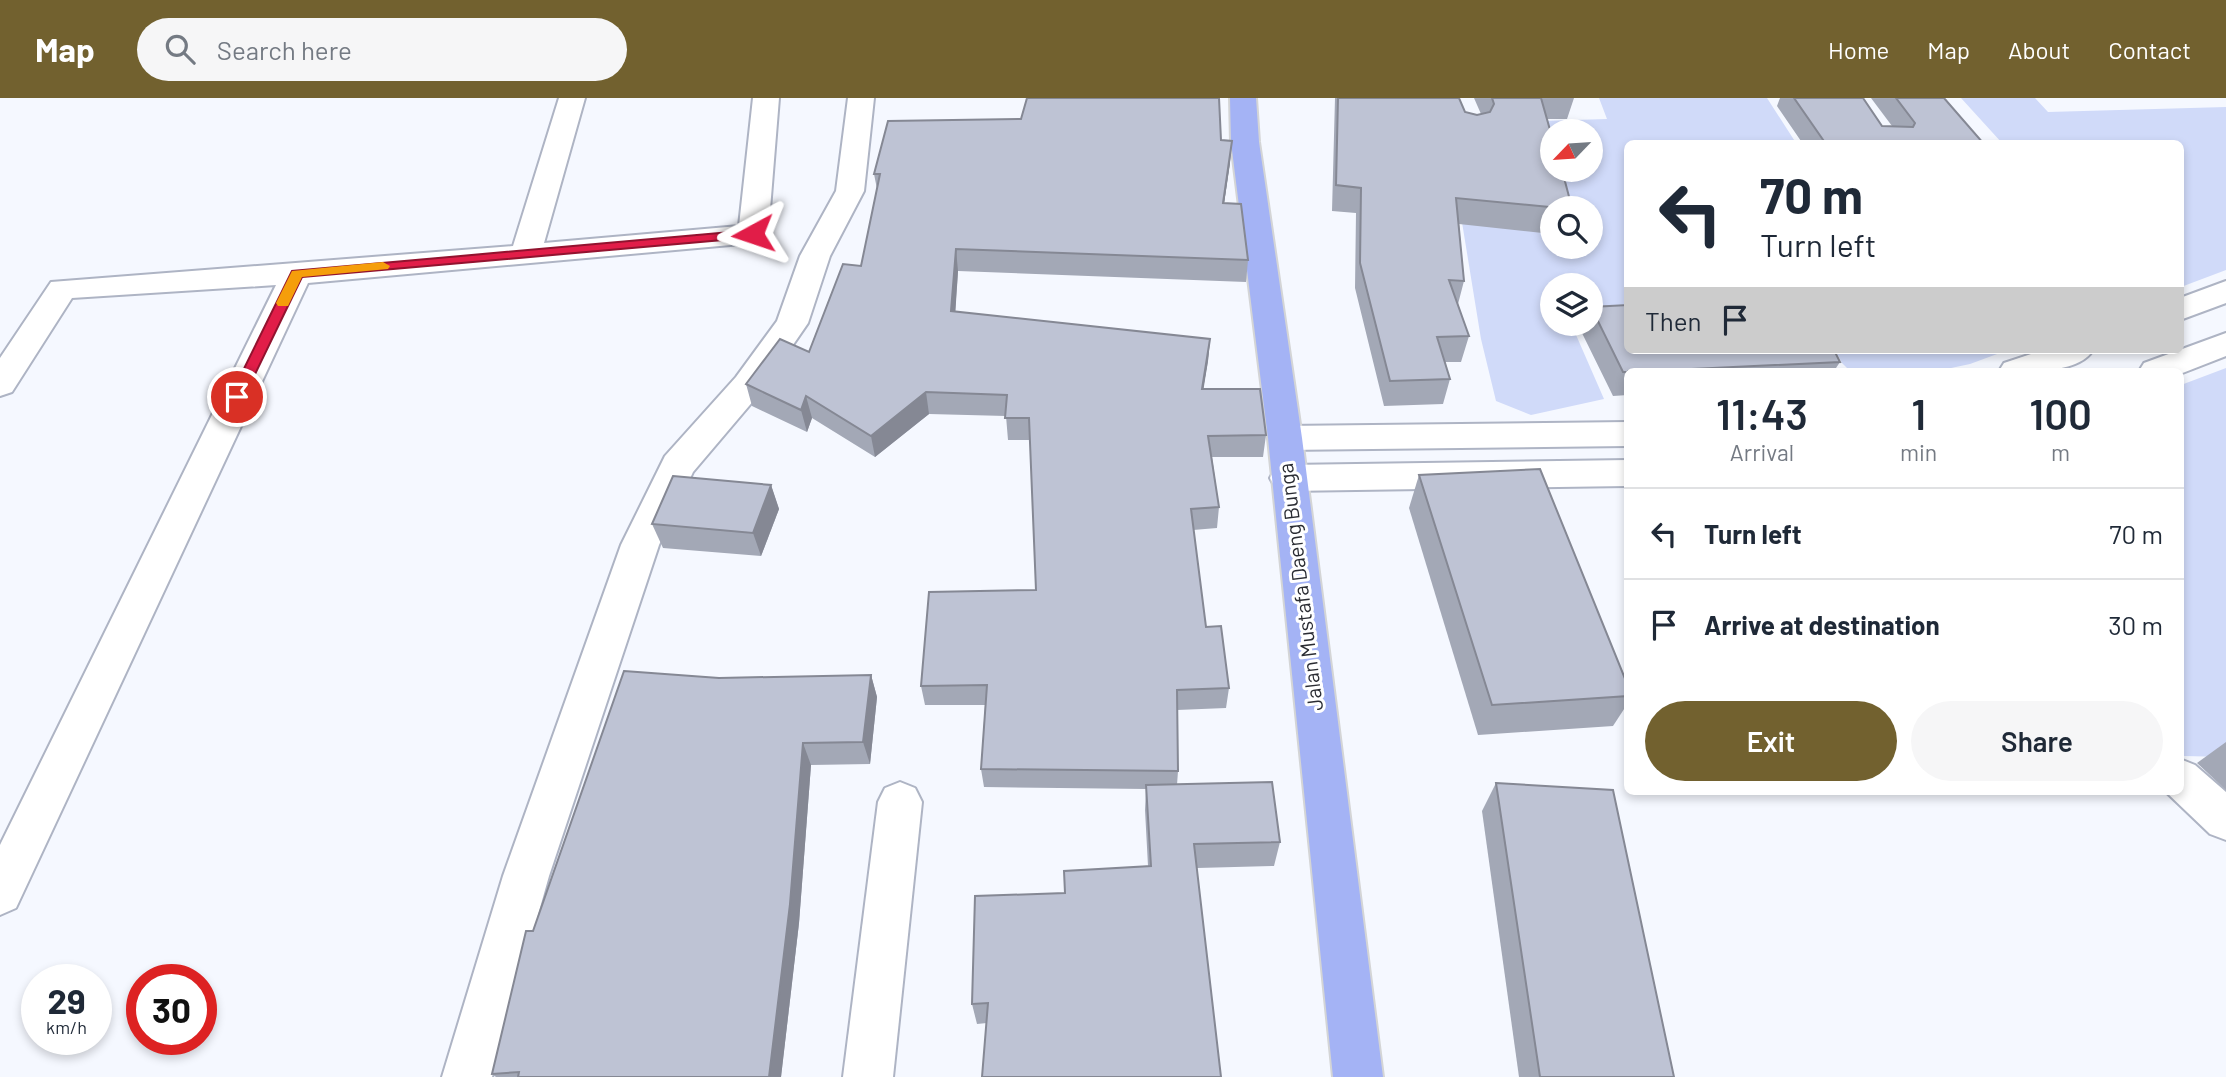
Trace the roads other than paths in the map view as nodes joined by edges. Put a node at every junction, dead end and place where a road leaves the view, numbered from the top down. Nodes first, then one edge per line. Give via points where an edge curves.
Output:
1 (572, 98) edge
2 (766, 98) edge
3 (861, 98) edge
4 (1243, 98) edge
5 (526, 254) junction
6 (297, 274) junction
7 (2226, 291) edge
8 (2184, 308) edge
9 (2226, 344) edge
10 (2065, 354) edge
11 (2025, 368) edge
12 (2164, 368) edge
13 (0, 384) edge
14 (1624, 434) edge
15 (1420, 437) junction
16 (1285, 438) junction
17 (1624, 473) edge
18 (1427, 477) junction
19 (1288, 478) junction
20 (2184, 782) edge
21 (900, 802) dead end
22 (2226, 820) edge
23 (0, 893) edge
24 (467, 1077) edge
25 (867, 1077) edge
26 (1359, 1077) edge

1 - 5 street
2 - 5 street via 753,234
3 - 24 street via 850,191 815,256 792,323 748,385 678,466 640,545 526,876
4 - 16 main road, Jalan Mustafa Daeng Bunga
5 - 6 street
6 - 13 street via 62,289
6 - 23 street
7 - 8 street
9 - 12 street
10 - 11 street
14 - 15 street
15 - 16 street
15 - 18 street
16 - 19 main road, Jalan Mustafa Daeng Bunga
17 - 18 street
18 - 19 street
19 - 26 main road, Jalan Mustafa Daeng Bunga
20 - 22 street
21 - 25 street

